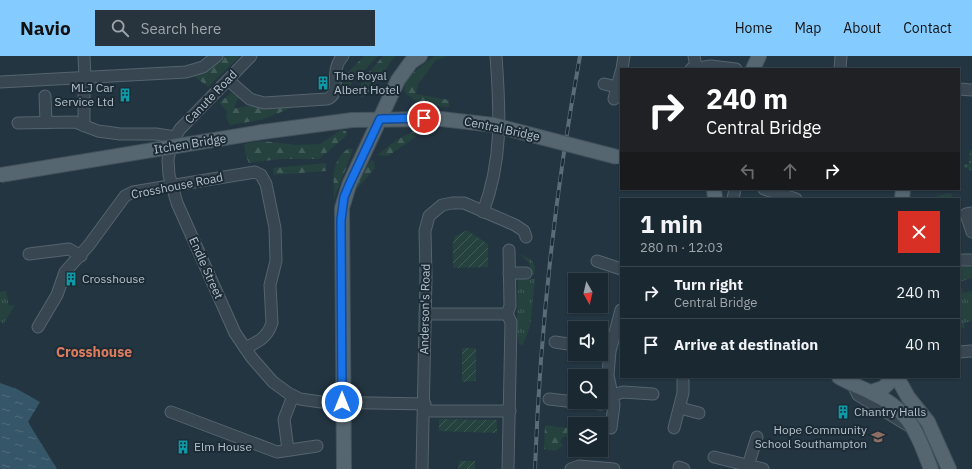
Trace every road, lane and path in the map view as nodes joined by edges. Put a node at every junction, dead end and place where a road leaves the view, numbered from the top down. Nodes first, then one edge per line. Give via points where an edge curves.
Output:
1 (84, 56) edge
2 (216, 56) edge
3 (251, 56) edge
4 (343, 56) edge
5 (420, 56) edge
6 (496, 56) edge
7 (624, 56) edge
8 (759, 56) edge
9 (842, 56) edge
10 (694, 64) edge
11 (621, 68) edge
12 (732, 68) edge
13 (753, 68) edge
14 (840, 68) edge
15 (620, 74) edge
16 (84, 77) junction
17 (228, 80) junction
18 (0, 82) edge
19 (604, 84) dead end
20 (617, 87) junction
21 (84, 88) dead end
22 (960, 89) edge
23 (972, 90) edge
24 (45, 96) dead end
25 (614, 99) dead end
26 (380, 119) junction
27 (46, 121) junction
28 (18, 123) dead end
29 (84, 126) junction
30 (174, 136) junction
31 (619, 158) edge
32 (0, 175) edge
33 (171, 186) junction
34 (767, 190) edge
35 (793, 198) edge
36 (483, 212) junction
37 (972, 212) edge
38 (972, 232) edge
39 (526, 237) dead end
40 (509, 250) dead end
41 (29, 254) dead end
42 (81, 256) junction
43 (960, 260) edge
44 (972, 260) edge
45 (597, 261) dead end
46 (620, 269) edge
47 (509, 273) junction
48 (526, 274) dead end
49 (425, 314) junction
50 (507, 314) junction
51 (620, 314) edge
52 (38, 327) dead end
53 (555, 342) dead end
54 (568, 344) edge
55 (608, 346) edge
56 (245, 348) junction
57 (972, 351) edge
58 (960, 352) edge
59 (607, 361) edge
60 (683, 378) edge
61 (841, 378) edge
62 (895, 378) edge
63 (897, 378) edge
64 (853, 385) junction
65 (871, 392) junction
66 (653, 394) dead end
67 (293, 396) junction
68 (613, 397) junction
69 (549, 399) dead end
70 (608, 400) edge
71 (568, 401) edge
72 (342, 402) junction
73 (425, 408) junction
74 (680, 408) junction
75 (510, 411) junction
76 (171, 412) dead end
77 (699, 413) dead end
78 (611, 428) dead end
79 (674, 428) dead end
80 (915, 429) junction
81 (757, 437) dead end
82 (317, 446) dead end
83 (288, 450) junction
84 (714, 457) dead end
85 (724, 465) edge
86 (748, 466) junction
87 (944, 467) edge
88 (344, 469) edge
89 (422, 469) edge
90 (508, 469) edge
91 (571, 469) edge
92 (614, 469) edge
93 (763, 469) edge
94 (931, 469) edge

1 - 16 street
2 - 16 street via 194,71
3 - 17 street, Canute Road
4 - 17 street via 335,69 336,91 327,99 264,103 255,101
5 - 26 main road via 411,62 398,80
6 - 36 street via 500,137 495,174
7 - 11 street
8 - 13 main road
9 - 14 street
10 - 12 street
15 - 20 street
16 - 18 street
17 - 30 street, Canute Road
19 - 20 street
20 - 25 street
21 - 29 street
22 - 23 street
24 - 27 street
26 - 31 main road, Central Bridge, bridge via 441,119 494,125
26 - 32 main road, Itchen Bridge, bridge via 338,121 262,132
26 - 72 main road via 349,185 342,208
27 - 28 street
27 - 29 street via 75,122
29 - 30 street via 120,134
30 - 33 street, Canute Road via 168,160
33 - 42 street, Crosshouse Road via 133,192 125,196
33 - 56 street, Endle Street via 226,313
33 - 56 street, Crosshouse Road via 255,172 266,184 275,228 276,261 270,285 272,324 262,340
34 - 35 street
36 - 39 street via 515,225 524,231
36 - 49 street, Anderson's Road via 464,203 452,203 436,210 430,216 425,230
37 - 38 street via 966,214
40 - 47 street
41 - 42 street via 69,249
42 - 52 street, Crosshouse Road via 66,272 57,295
43 - 44 street
45 - 46 street
47 - 48 street
47 - 50 street via 510,306
49 - 50 street
49 - 73 street, Anderson's Road
50 - 75 street via 511,322
51 - 55 street
53 - 54 street
56 - 67 street, Endle Street via 273,382
57 - 58 street
59 - 68 street
60 - 74 street
61 - 64 main road
62 - 65 main road via 889,385
63 - 87 main road via 928,422
64 - 65 main road
64 - 80 street via 858,394
65 - 80 main road via 901,411
66 - 68 street via 623,392
67 - 72 street via 321,402
67 - 83 street via 284,419
68 - 70 street
68 - 78 street
69 - 71 street
72 - 73 street
72 - 88 main road
73 - 75 street
73 - 89 street, Anderson's Road
74 - 77 street
74 - 79 street
75 - 90 street
76 - 83 street via 277,452
80 - 94 main road
81 - 86 street
82 - 83 street
84 - 85 street
85 - 86 street
86 - 93 street
91 - 92 street via 579,466

